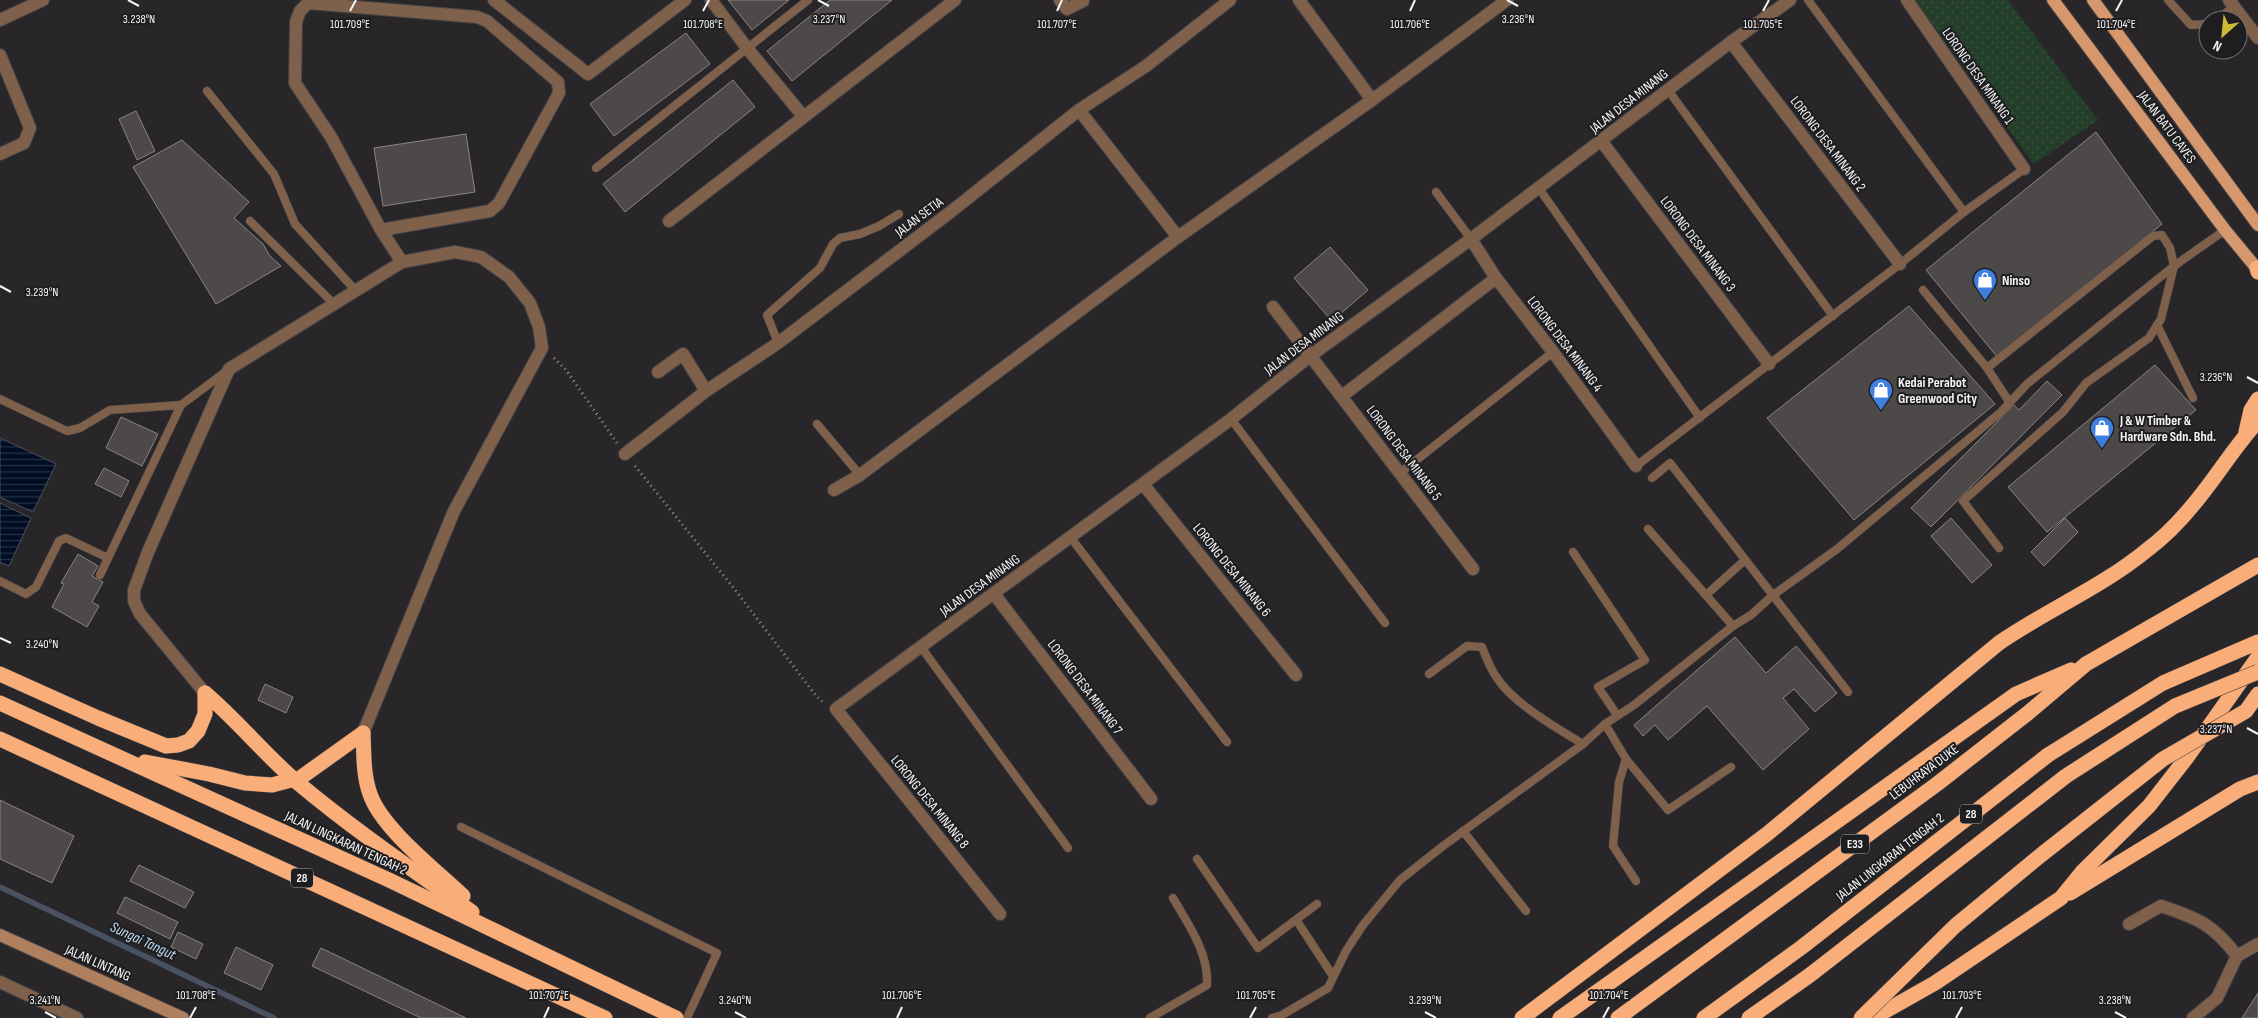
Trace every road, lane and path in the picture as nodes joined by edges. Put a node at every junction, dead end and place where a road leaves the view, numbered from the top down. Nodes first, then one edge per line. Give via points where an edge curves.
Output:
1 (43, 0) edge
2 (685, 0) edge
3 (711, 0) edge
4 (808, 0) edge
5 (955, 0) edge
6 (1083, 0) edge
7 (1230, 0) edge
8 (1299, 0) edge
9 (1507, 0) edge
10 (1790, 0) edge
11 (1808, 0) edge
12 (1908, 0) edge
13 (2053, 0) edge
14 (2093, 0) edge
15 (2168, 0) edge
16 (497, 1) edge
17 (2231, 3) edge
18 (1064, 4) edge
19 (0, 20) edge
20 (2198, 25) edge
21 (2258, 38) edge
22 (1731, 42) junction
23 (747, 48) junction
24 (0, 55) edge
25 (1668, 90) junction
26 (207, 91) dead end
27 (1372, 100) junction
28 (1080, 110) junction
29 (803, 116) junction
30 (1602, 142) junction
31 (0, 154) edge
32 (596, 168) dead end
33 (2024, 169) joint
34 (1538, 187) junction
35 (1436, 192) dead end
36 (1964, 212) junction
37 (899, 214) dead end
38 (250, 221) dead end
39 (669, 221) dead end
40 (2258, 225) edge
41 (381, 230) junction
42 (2225, 230) junction
43 (1178, 237) junction
44 (1471, 239) junction
45 (402, 262) junction
46 (1900, 264) junction
47 (2174, 266) junction
48 (2258, 270) edge
49 (1496, 278) junction
50 (1923, 290) dead end
51 (356, 291) junction
52 (334, 304) junction
53 (1273, 307) dead end
54 (1833, 316) junction
55 (2157, 325) junction
56 (778, 344) junction
57 (542, 348) junction
58 (1553, 352) junction
59 (1310, 356) junction
60 (1770, 364) junction
61 (1987, 368) junction
62 (229, 369) junction
63 (658, 372) dead end
64 (706, 391) junction
65 (1342, 396) junction
66 (2193, 398) dead end
67 (0, 399) edge
68 (2258, 399) edge
69 (2010, 403) junction
70 (181, 405) junction
71 (1700, 418) junction
72 (1231, 420) junction
73 (2258, 421) edge
74 (817, 424) dead end
75 (2246, 434) junction
76 (625, 454) junction
77 (1636, 466) joint
78 (1400, 473) junction
79 (860, 475) junction
80 (1652, 478) dead end
81 (1143, 484) junction
82 (834, 490) dead end
83 (1648, 529) dead end
84 (1071, 538) junction
85 (1999, 548) dead end
86 (1573, 552) dead end
87 (108, 558) junction
88 (1745, 560) junction
89 (2258, 566) edge
90 (1473, 569) dead end
91 (100, 575) dead end
92 (0, 582) edge
93 (994, 594) junction
94 (1706, 594) junction
95 (1772, 596) junction
96 (1385, 623) dead end
97 (1733, 626) junction
98 (2258, 642) edge
99 (921, 647) junction
100 (2258, 657) edge
101 (2086, 664) junction
102 (2258, 672) edge
103 (0, 674) edge
104 (1429, 674) dead end
105 (1296, 675) dead end
106 (1848, 692) dead end
107 (205, 693) junction
108 (2258, 694) edge
109 (0, 703) edge
110 (836, 709) junction
111 (1617, 715) junction
112 (1604, 724) junction
113 (363, 733) junction
114 (0, 739) edge
115 (1227, 742) dead end
116 (1583, 744) junction
117 (124, 759) junction
118 (1626, 759) junction
119 (1731, 767) dead end
120 (296, 781) junction
121 (2258, 782) edge
122 (1151, 799) dead end
123 (462, 827) dead end
124 (1463, 831) junction
125 (1068, 848) dead end
126 (1197, 859) dead end
127 (1636, 881) dead end
128 (1173, 898) dead end
129 (2061, 898) junction
130 (1317, 904) dead end
131 (1526, 911) dead end
132 (1000, 914) dead end
133 (1297, 921) junction
134 (2129, 924) dead end
135 (504, 934) junction
136 (0, 935) edge
137 (2258, 944) edge
138 (2237, 956) junction
139 (1333, 976) junction
140 (0, 982) edge
141 (60, 1014) edge
142 (77, 1018) edge
143 (183, 1018) edge
144 (605, 1018) edge
145 (676, 1018) edge
146 (687, 1018) edge
147 (1150, 1018) edge
148 (1272, 1018) edge
149 (1522, 1018) edge
150 (1560, 1018) edge
151 (1618, 1018) edge
152 (1704, 1018) edge
153 (1748, 1018) edge
154 (1861, 1018) edge
155 (1873, 1018) edge
156 (2193, 1018) edge

1 - 19 street
2 - 16 street via 588,74
3 - 23 street
4 - 23 lane
5 - 29 street
6 - 18 street
7 - 28 street, JALAN SETIA via 1146,66
8 - 27 street
9 - 27 street
10 - 22 street, JALAN DESA MINANG
11 - 36 lane
12 - 33 street, LORONG DESA MINANG 1
13 - 42 main road, JALAN BATU CAVES
14 - 40 main road, JALAN BATU CAVES
15 - 20 lane via 2191,25
17 - 21 street
22 - 25 street, JALAN DESA MINANG
22 - 46 street, LORONG DESA MINANG 2
23 - 29 street
23 - 32 lane
24 - 31 street via 30,128 24,143
25 - 30 street, JALAN DESA MINANG
25 - 54 lane
26 - 51 lane via 274,174 295,224
27 - 43 street
28 - 43 street
28 - 56 street, JALAN SETIA
29 - 39 street
30 - 34 street, JALAN DESA MINANG
30 - 60 street, LORONG DESA MINANG 3
33 - 36 lane
34 - 44 street, JALAN DESA MINANG
34 - 71 lane
35 - 44 lane
36 - 46 lane
37 - 56 lane via 880,226 840,238 832,244 820,268 767,315
38 - 52 lane
41 - 41 street via 490,211 499,203 559,93 558,82 487,21 477,17 308,3 296,22 295,82 331,137
41 - 45 street
42 - 47 lane
42 - 48 main road, JALAN BATU CAVES
43 - 79 street
44 - 49 street, LORONG DESA MINANG 4
44 - 59 street, JALAN DESA MINANG
45 - 51 street
45 - 57 street via 455,252 481,257 496,266 530,303 539,327
46 - 54 lane
47 - 55 lane
47 - 61 lane via 2170,248 2162,235 2153,236
47 - 69 lane via 2027,384
49 - 58 street, LORONG DESA MINANG 4
49 - 65 street
50 - 61 lane
51 - 52 street
52 - 62 street
53 - 59 street, LORONG DESA MINANG 5
54 - 60 lane
55 - 66 lane
55 - 85 lane via 2149,338 2086,383 2063,412 1963,501
56 - 64 street, JALAN SETIA
57 - 76 path via 566,370
57 - 113 street via 454,510
58 - 77 street, LORONG DESA MINANG 4
58 - 78 lane
59 - 65 street, LORONG DESA MINANG 5
59 - 72 street, JALAN DESA MINANG
60 - 71 lane
61 - 69 lane
62 - 70 lane
62 - 107 street via 134,590 134,601 140,614
63 - 64 street via 683,354
64 - 76 street, JALAN SETIA
65 - 78 street, LORONG DESA MINANG 5
67 - 70 lane via 67,431 80,428 110,410
68 - 75 highway via 2251,410
69 - 95 lane via 1836,549
70 - 87 lane
71 - 77 lane
72 - 81 street, JALAN DESA MINANG
72 - 96 lane
73 - 75 highway
74 - 79 lane
75 - 149 highway via 2192,507 2148,550 2104,582 1999,643 1767,834
76 - 110 path via 817,696
78 - 90 street, LORONG DESA MINANG 5
79 - 82 street
80 - 88 lane via 1670,463
81 - 84 street, JALAN DESA MINANG
81 - 105 street, LORONG DESA MINANG 6
83 - 94 lane
84 - 93 street, JALAN DESA MINANG
84 - 115 lane
86 - 111 lane via 1645,660 1598,687
87 - 91 lane
87 - 92 lane via 66,538 59,542 36,587 26,594
88 - 94 lane
88 - 95 lane
89 - 101 highway, LEBUHRAYA DUKE / E33
93 - 99 street, JALAN DESA MINANG
93 - 122 street, LORONG DESA MINANG 7
94 - 97 lane
95 - 97 lane
95 - 106 lane
97 - 111 lane
98 - 152 highway, JALAN LINGKARAN TENGAH 2 / 28 via 2163,683 2048,755 1802,947
99 - 110 street, JALAN DESA MINANG
99 - 125 lane
100 - 129 highway via 2150,806 2083,871
101 - 150 highway via 2016,694
101 - 151 highway, LEBUHRAYA DUKE / E33 via 1937,784
102 - 153 highway, 28, bridge via 2175,706 2066,776 1810,975
103 - 107 highway via 166,746 184,743 198,731 205,714
104 - 116 lane via 1467,646 1482,647 1498,680 1512,694 1540,717
107 - 120 highway
108 - 154 highway, bridge via 2246,711 2163,759 2041,854 1955,926
109 - 117 highway, JALAN LINGKARAN TENGAH 2 / 28
110 - 132 street, LORONG DESA MINANG 8
111 - 112 lane
112 - 116 lane
112 - 118 lane
113 - 120 highway
113 - 135 highway via 370,795 389,825
114 - 144 highway, 28
116 - 124 lane
117 - 120 highway via 246,783 272,785
117 - 135 highway, JALAN LINGKARAN TENGAH 2 / 28
118 - 119 lane via 1668,810
118 - 127 lane via 1619,782 1613,846
120 - 135 highway via 360,833
121 - 129 highway via 2240,789
123 - 146 lane via 717,952
124 - 131 lane
124 - 139 lane via 1400,880 1363,925
126 - 133 lane via 1258,948
128 - 147 lane via 1199,943 1208,975 1207,985
129 - 155 highway via 1935,983
130 - 133 lane
133 - 139 lane
134 - 138 street via 2161,906 2192,916 2222,936
135 - 145 highway, JALAN LINGKARAN TENGAH 2 / 28
136 - 143 street, JALAN LINTANG
137 - 138 street
138 - 156 street via 2217,998
139 - 148 lane via 1328,988
140 - 141 street
141 - 142 street

